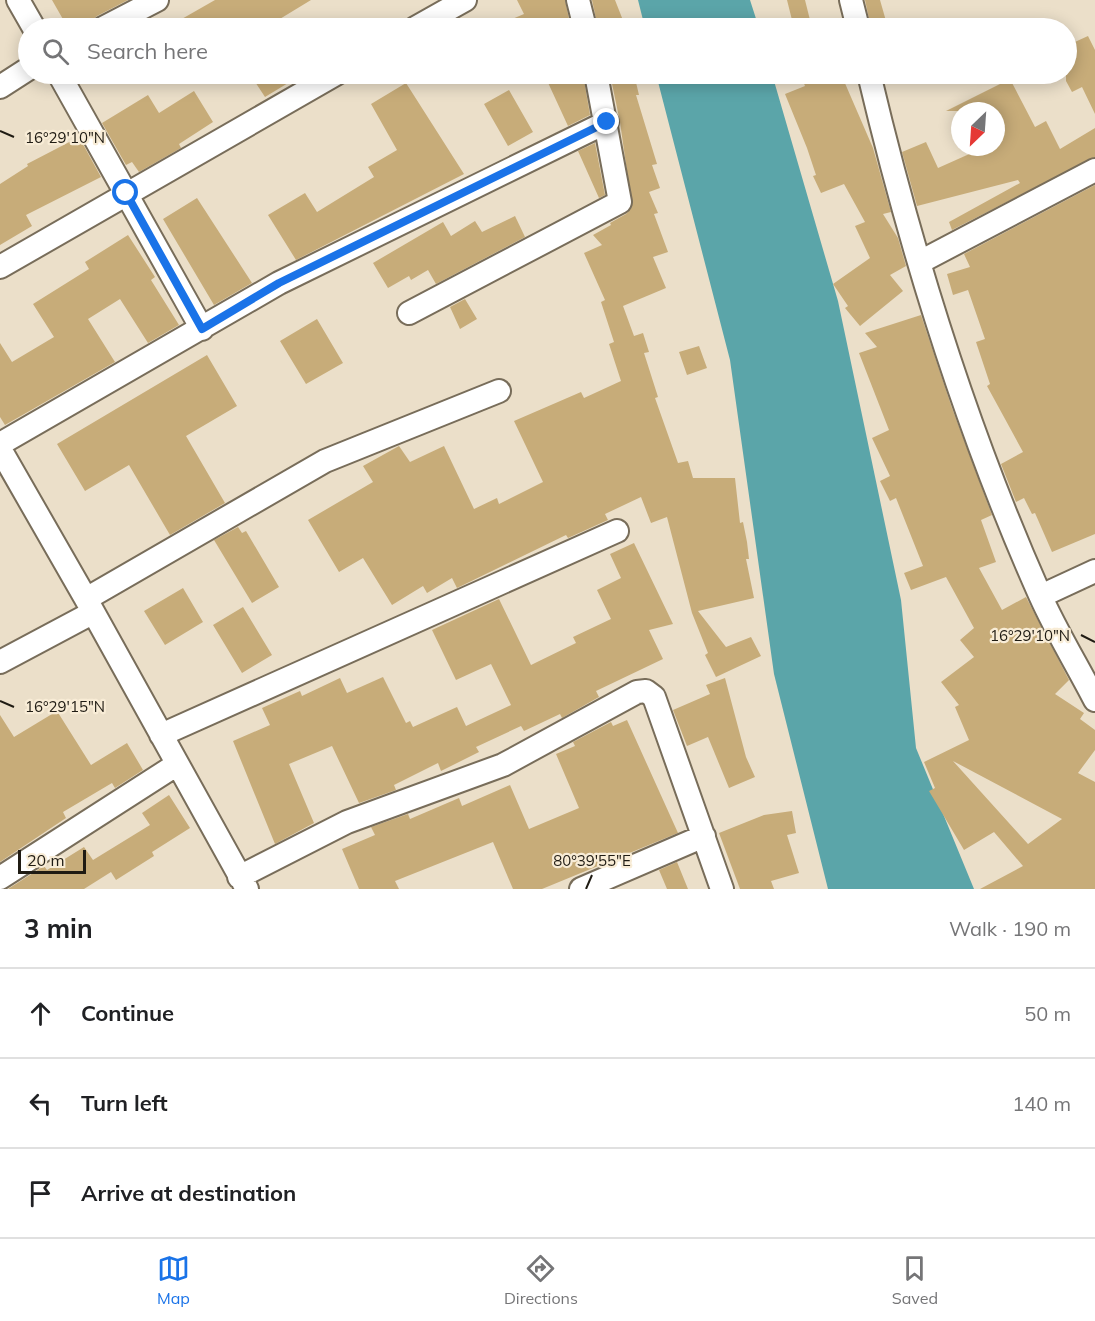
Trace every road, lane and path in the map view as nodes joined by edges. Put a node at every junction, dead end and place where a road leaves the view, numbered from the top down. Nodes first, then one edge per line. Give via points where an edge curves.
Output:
1 (18, 0) edge
2 (157, 0) edge
3 (465, 0) edge
4 (578, 0) edge
5 (851, 0) edge
6 (28, 18) edge
7 (122, 18) edge
8 (433, 18) edge
9 (582, 18) edge
10 (856, 18) edge
11 (18, 75) edge
12 (65, 84) edge
13 (318, 84) edge
14 (598, 84) edge
15 (872, 84) edge
16 (0, 87) edge
17 (607, 122) junction
18 (1095, 170) edge
19 (126, 193) junction
20 (920, 262) junction
21 (0, 267) edge
22 (409, 313) dead end
23 (202, 329) junction
24 (499, 391) dead end
25 (0, 447) edge
26 (617, 531) dead end
27 (1095, 571) edge
28 (1041, 596) junction
29 (89, 606) junction
30 (0, 662) edge
31 (1095, 700) edge
32 (161, 735) junction
33 (176, 765) junction
34 (704, 836) junction
35 (0, 878) edge
36 (243, 883) edge
37 (581, 889) edge
38 (722, 889) edge

1 - 6 street
2 - 7 street
3 - 8 street
4 - 9 street
5 - 10 street
11 - 16 street
12 - 19 street
13 - 19 street
14 - 17 street
15 - 20 street
17 - 22 street via 620,202
17 - 23 street via 279,283
18 - 20 street
19 - 21 street
19 - 23 street
20 - 28 street via 978,445
23 - 25 street
24 - 29 street via 325,461
25 - 29 street
26 - 32 street
27 - 28 street
28 - 31 street
29 - 30 street
29 - 32 street
32 - 33 street
33 - 35 street
33 - 36 street
34 - 36 street via 654,697 646,691 503,765 347,822
34 - 37 street
34 - 38 street

